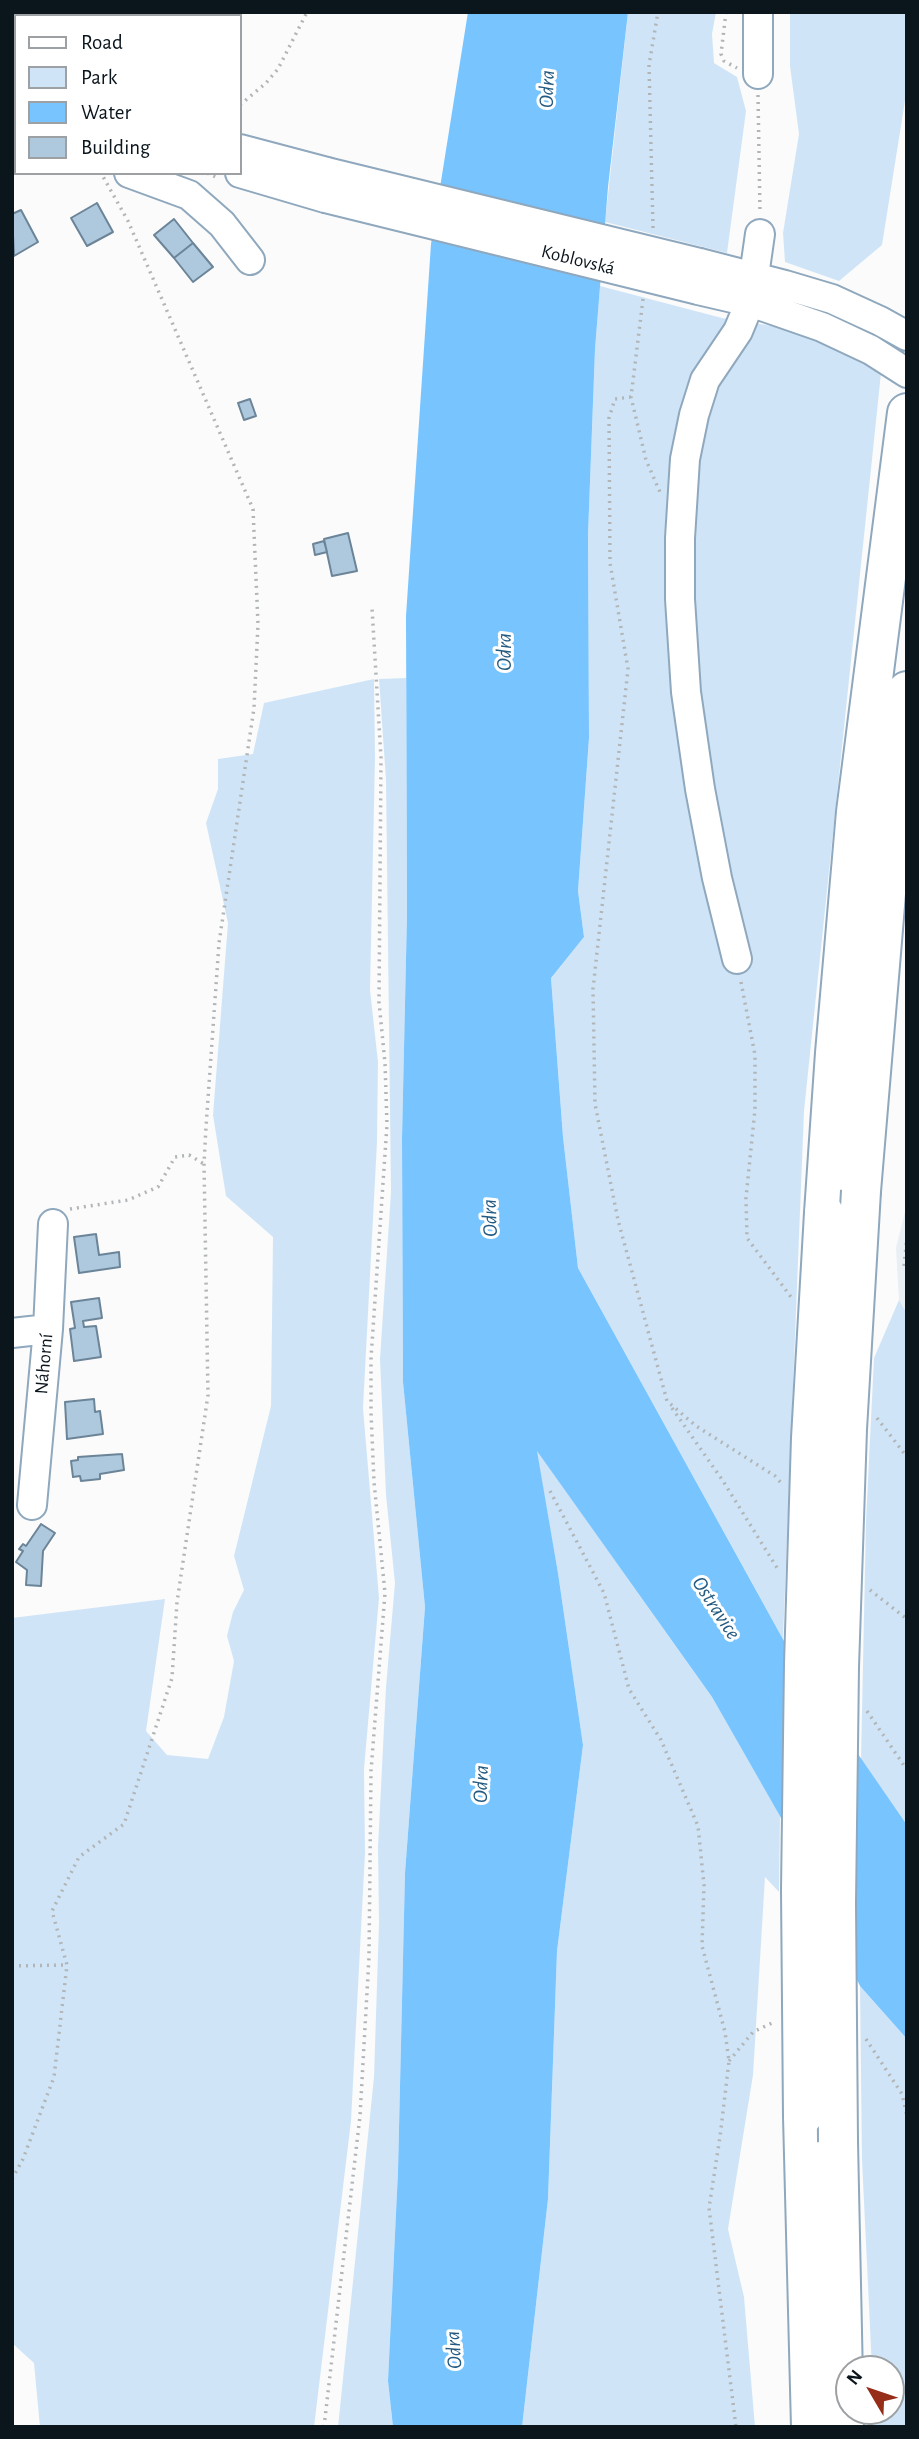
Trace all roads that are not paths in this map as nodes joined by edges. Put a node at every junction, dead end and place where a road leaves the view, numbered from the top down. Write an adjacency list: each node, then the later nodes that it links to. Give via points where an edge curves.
1 (758, 12): 2 (street)
2 (758, 74)
3 (242, 150): 6 (street, Koblovská)
4 (242, 173): 6 (street, Koblovská)
5 (134, 175): 8 (street, via 189,195 222,224)
6 (326, 185): 9 (street, Koblovská, bridge)
7 (760, 234): 9 (street)
8 (250, 260)
9 (752, 289): 10 (street, Koblovská); 15 (street, via 738,331 705,380 694,415 685,458 680,538 686,692 700,789)
10 (781, 298): 11 (street, Koblovská, via 856,309); 12 (street, Koblovská)
11 (907, 336)
12 (907, 373)
13 (907, 413): 20 (highway, bridge, via 856,812 835,1053 811,1438 801,1890)
14 (907, 691): 21 (highway, bridge, via 861,1191 847,1429 836,1904)
15 (737, 959)
16 (53, 1224): 17 (street, Náhorní)
17 (48, 1329): 18 (street); 19 (street, Náhorní)
18 (12, 1333)
19 (32, 1505)
20 (811, 2427)
21 (844, 2427)

